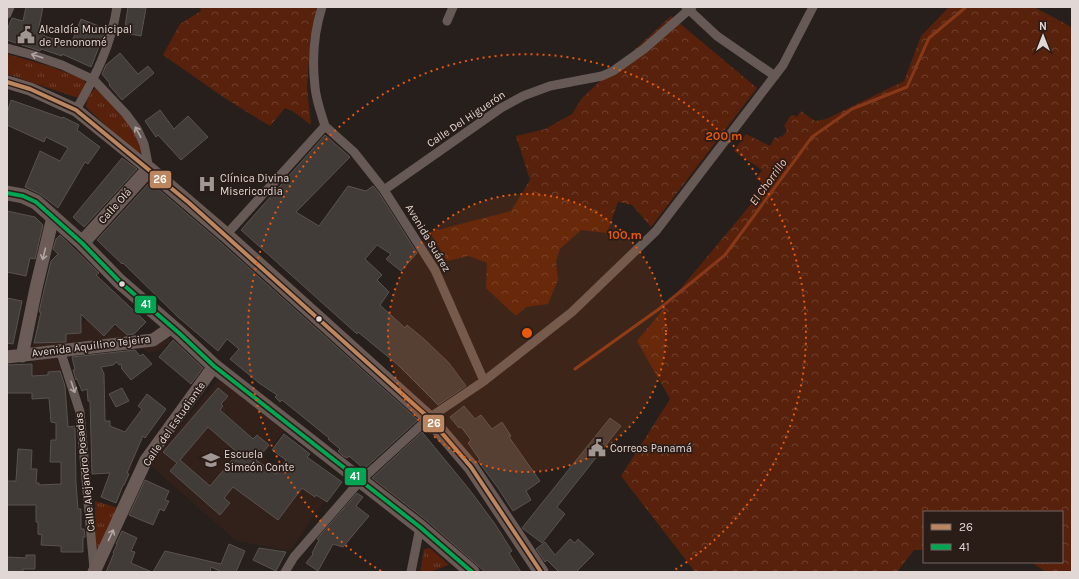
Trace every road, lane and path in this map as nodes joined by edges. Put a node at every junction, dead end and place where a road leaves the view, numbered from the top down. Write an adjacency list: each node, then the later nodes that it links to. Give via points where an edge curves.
1 (10, 7): 7 (street)
2 (117, 7): 11 (street, via 106,51)
3 (322, 7): 14 (street, via 317,21 315,88)
4 (453, 7): 8 (street)
5 (813, 7): 10 (street)
6 (689, 8): 10 (street, via 717,36); 16 (street, Calle Del Higuerón, via 644,49 613,71 602,76 550,86 524,96 501,108)
7 (7, 14)
8 (447, 21)
9 (7, 48): 11 (street, one-way to 9, via 62,64)
10 (775, 76): 26 (street, via 656,231 572,312)
11 (94, 80): 13 (street); 15 (street, one-way to 11, via 144,144 137,129)
12 (7, 82): 13 (street, via 30,89)
13 (76, 110): 15 (street)
14 (325, 126): 16 (street, Avenida Suárez, via 354,152); 19 (street)
15 (149, 169): 19 (main road); 20 (main road, Calle Olá)
16 (384, 190): 26 (street, Avenida Suárez, via 435,270)
17 (7, 193): 18 (main road, via 36,202)
18 (53, 216): 20 (main road); 23 (street, one-way to 23)
19 (226, 235): 27 (main road)
20 (82, 242): 21 (main road, via 119,281)
21 (172, 327): 22 (street, Avenida Aquilino Tejeira, via 153,340); 25 (main road)
22 (60, 350): 23 (street, Avenida Aquilino Tejeira); 30 (street, Calle Alejandro Posadas, one-way to 30, via 80,412)
23 (22, 356): 24 (street, Avenida Aquilino Tejeira)
24 (7, 357)
25 (214, 366): 28 (main road); 30 (street, Calle del Estudiante, one-way to 25, via 146,460)
26 (484, 380): 27 (street)
27 (429, 418): 28 (street); 34 (main road, via 471,467)
28 (360, 481): 29 (main road); 31 (street, via 294,557)
29 (420, 527): 32 (street); 33 (main road)
30 (94, 571)
31 (285, 572)
32 (411, 572)
33 (472, 572)
34 (541, 572)

